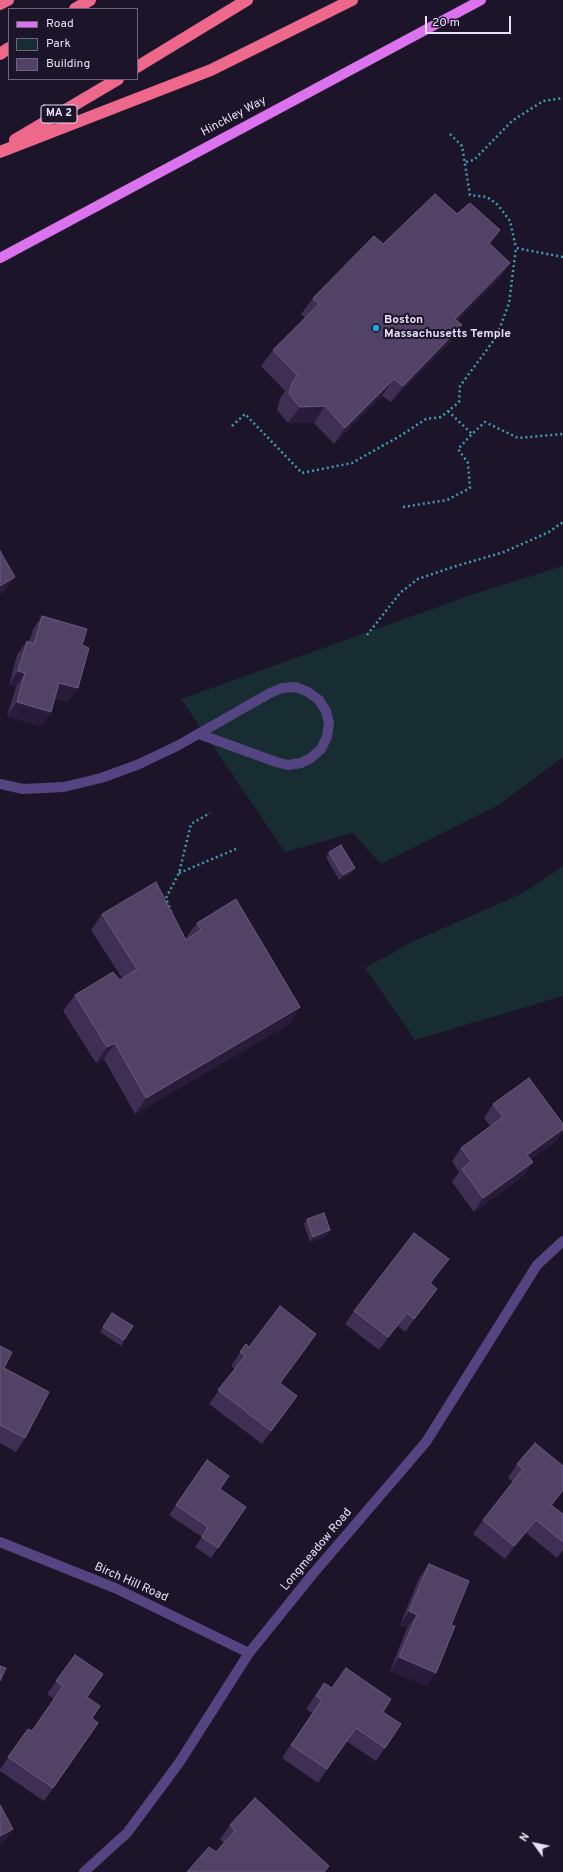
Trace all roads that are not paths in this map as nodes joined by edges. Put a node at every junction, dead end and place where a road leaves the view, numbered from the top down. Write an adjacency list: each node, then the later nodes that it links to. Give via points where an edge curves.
1 (8, 0): 6 (highway)
2 (90, 0): 7 (highway)
3 (247, 0): 8 (highway)
4 (352, 0): 11 (highway, via 211,70)
5 (481, 0): 12 (main road, Hinckley Way)
6 (0, 4)
7 (77, 8)
8 (138, 66)
9 (116, 80): 10 (highway, MA 2)
10 (0, 149)
11 (0, 152)
12 (0, 258)
13 (199, 734): 13 (street, via 288,765 301,763 321,749 327,737 329,724 326,711 308,692 296,687 282,688); 14 (street, via 137,765 101,778 64,787 23,789)
14 (0, 784)
15 (563, 1241): 17 (street, Longmeadow Road, via 537,1265 426,1442)
16 (0, 1542): 17 (street, Birch Hill Road, via 116,1588)
17 (249, 1653): 18 (street, Longmeadow Road, via 179,1763 127,1833)
18 (84, 1872)

